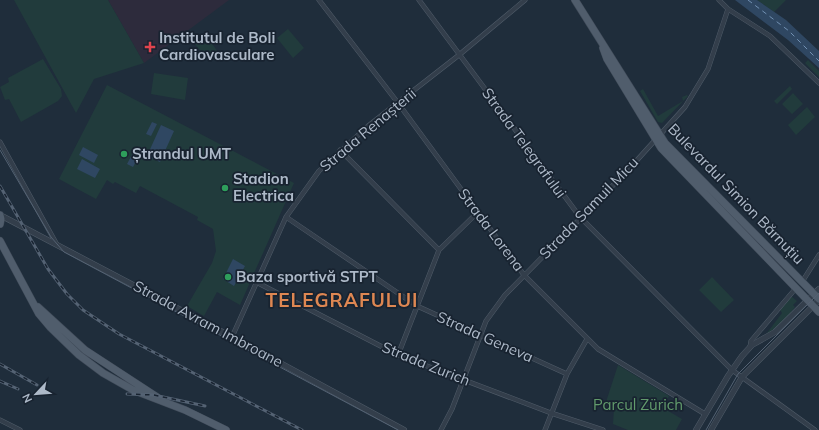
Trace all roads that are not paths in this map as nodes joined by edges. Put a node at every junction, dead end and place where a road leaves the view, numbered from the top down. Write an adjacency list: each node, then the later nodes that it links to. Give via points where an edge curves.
1 (319, 0): 9 (street, Strada Lorena)
2 (419, 0): 7 (street, Strada Telegrafului)
3 (525, 0): 7 (street, Strada Renașterii)
4 (575, 0): 10 (main road, Bulevardul Simion Bărnuțiu, via 626,78)
5 (719, 0): 6 (street)
6 (728, 9): 8 (street, via 770,36); 10 (street, Strada Samuil Micu, via 703,80 685,107)
7 (459, 55): 9 (street, Strada Renașterii); 15 (street, Strada Telegrafului)
8 (819, 83)
9 (398, 103): 12 (street, Strada Renașterii); 13 (street, Strada Lorena)
10 (657, 137): 15 (street, Strada Samuil Micu, via 629,169); 23 (main road, Bulevardul Simion Bărnuțiu); 24 (main road, Bulevardul Simion Bărnuțiu, via 675,164)
11 (0, 142): 18 (street)
12 (340, 150): 14 (street, Strada Renașterii, via 319,171); 19 (street)
13 (478, 212): 19 (street); 21 (street, Strada Lorena)
14 (286, 217): 22 (street, Strada Renașterii); 27 (street, Strada Geneva)
15 (580, 217): 21 (street, Strada Samuil Micu); 35 (street, Strada Telegrafului)
16 (0, 219): 18 (street, Strada Avram Imbroane, via 11,221)
17 (0, 241): 43 (main road, via 31,299 80,346 167,404)
18 (56, 243): 31 (street, Strada Avram Imbroane)
19 (439, 250): 27 (street)
20 (819, 255): 23 (street)
21 (524, 275): 30 (street, Strada Samuil Micu, via 494,310); 32 (street, Strada Lorena)
22 (256, 282): 31 (street, Strada Renașterii); 34 (street, Strada Zurich)
23 (802, 282): 25 (main road, Bulevardul Simion Bărnuțiu)
24 (796, 288): 26 (main road, Bulevardul Simion Bărnuțiu); 33 (street, via 751,341)
25 (818, 295): 26 (street); 28 (street)
26 (808, 300): 28 (main road, Bulevardul Simion Bărnuțiu); 33 (street, via 775,332)
27 (417, 306): 30 (street, Strada Geneva); 34 (street)
28 (813, 306): 29 (main road, Bulevardul Simion Bărnuțiu); 37 (street)
29 (819, 312)
30 (481, 334): 36 (street, Strada Geneva); 38 (street, Strada Samuil Micu)
31 (232, 337): 44 (street, Strada Avram Imbroane)
32 (587, 339): 36 (street); 40 (street, Strada Lorena, via 598,349)
33 (750, 347): 35 (street)
34 (398, 355): 38 (street, Strada Zurich)
35 (732, 370): 37 (street, Strada Telegrafului); 40 (street)
36 (567, 374): 39 (street)
37 (741, 377): 49 (street); 50 (street, Strada Telegrafului)
38 (464, 380): 39 (street, Strada Zurich); 45 (street, Strada Samuil Micu)
39 (552, 413): 46 (street); 47 (street, Strada Zurich)
40 (705, 414): 48 (street)
41 (0, 420): 42 (street)
42 (20, 430)
43 (226, 430)
44 (404, 430)
45 (442, 430)
46 (545, 430)
47 (603, 430)
48 (696, 430)
49 (711, 430)
50 (815, 430)

